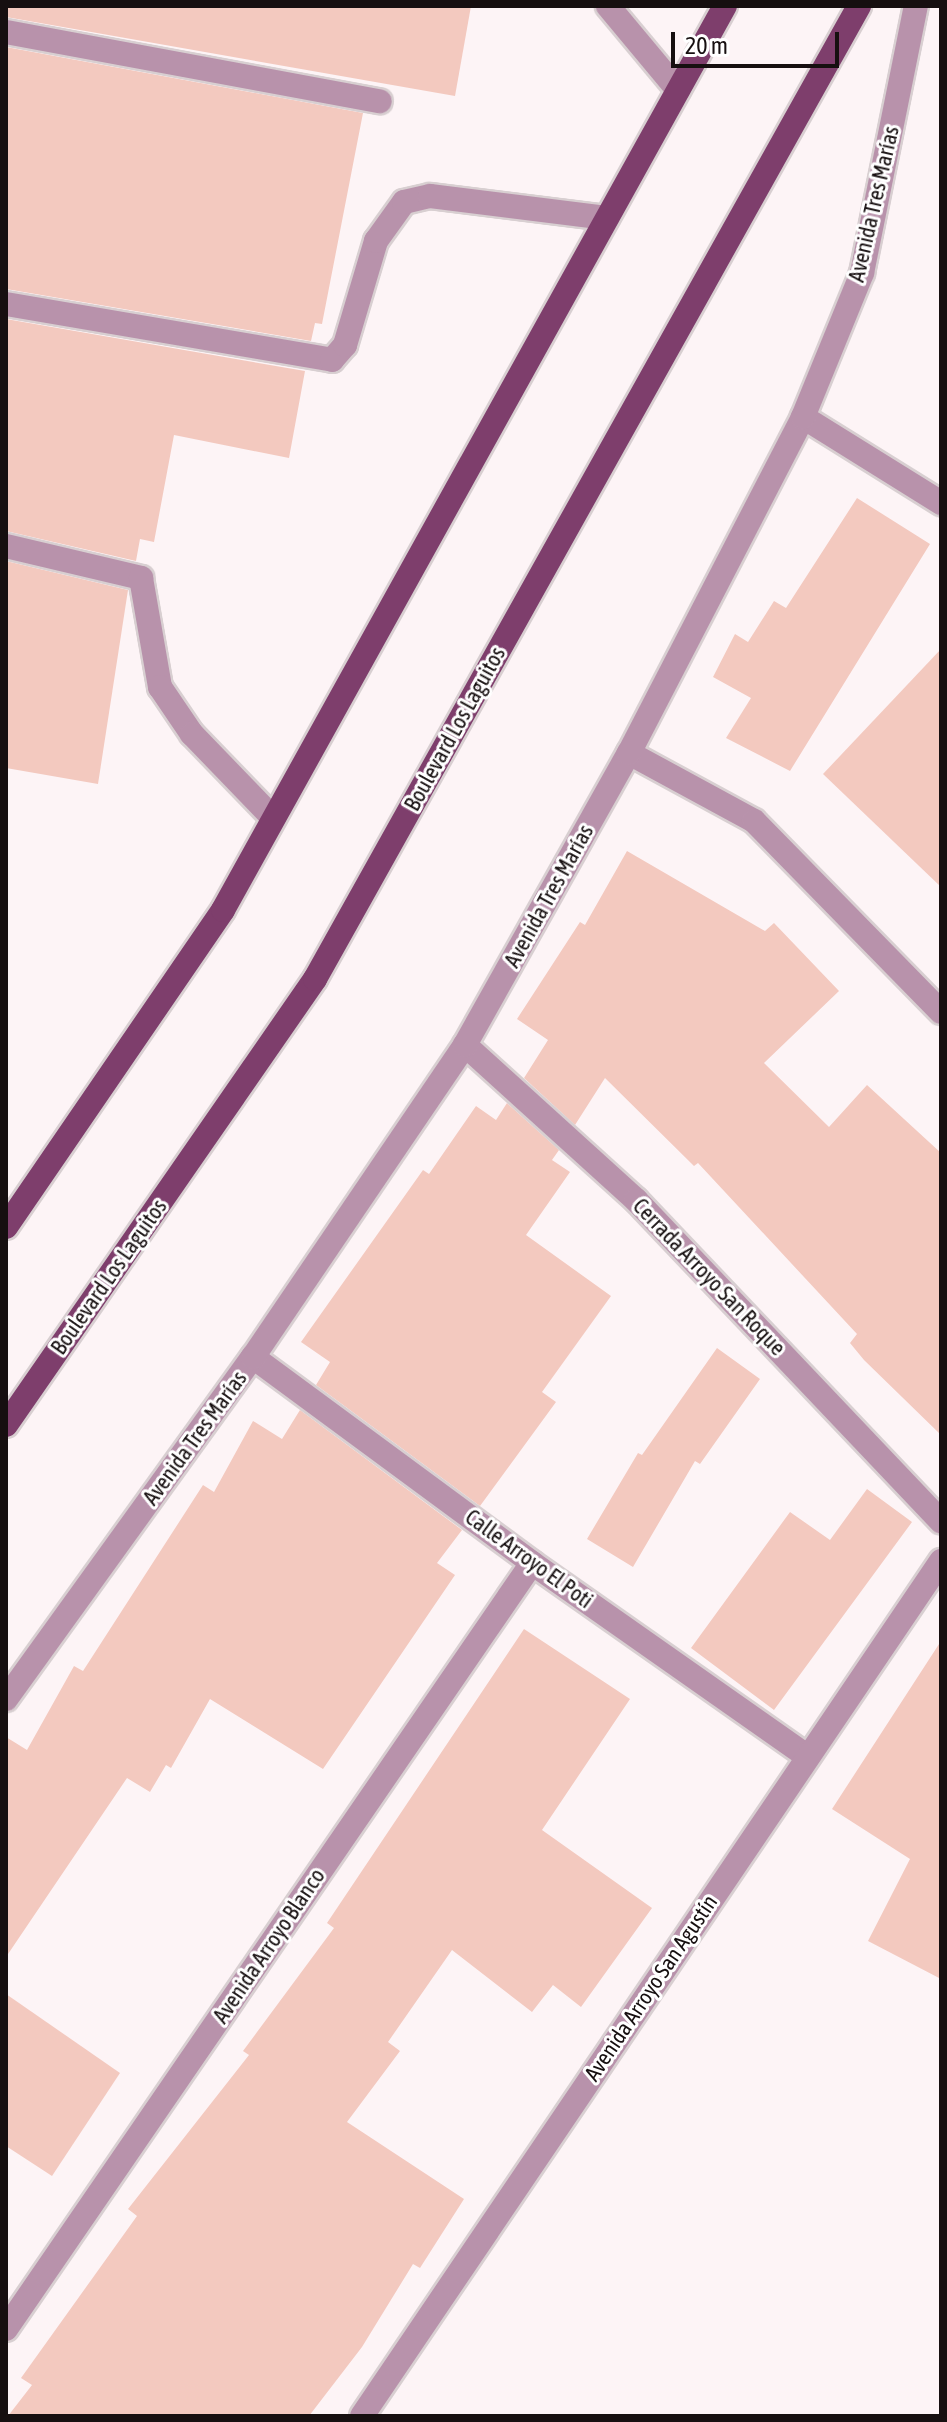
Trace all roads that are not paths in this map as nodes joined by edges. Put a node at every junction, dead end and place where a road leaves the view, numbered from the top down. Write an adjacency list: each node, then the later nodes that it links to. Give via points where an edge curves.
1 (608, 6): 6 (street)
2 (725, 6): 6 (main road)
3 (859, 6): 19 (main road, Boulevard Los Laguitos, via 315,979)
4 (916, 6): 10 (street, Avenida Tres Marías, via 862,273)
5 (6, 32): 7 (street)
6 (678, 90): 8 (main road)
7 (380, 101)
8 (607, 218): 9 (street, via 430,196 404,202 376,241 345,345 332,360); 14 (main road)
9 (6, 304)
10 (803, 417): 11 (street); 13 (street, Avenida Tres Marías)
11 (941, 503)
12 (6, 546): 14 (street, via 141,578 160,687 192,734)
13 (629, 753): 15 (street, via 754,821); 16 (street, Avenida Tres Marías)
14 (273, 818): 17 (main road, via 223,910)
15 (941, 1012)
16 (465, 1045): 18 (street, Avenida Tres Marías); 20 (street, Cerrada Arroyo San Roque, via 636,1200)
17 (6, 1227)
18 (253, 1357): 22 (street, Calle Arroyo El Poti); 23 (street, Avenida Tres Marías)
19 (6, 1425)
20 (941, 1521)
21 (941, 1561): 24 (street, Avenida Arroyo San Agustín)
22 (532, 1563): 24 (street, Calle Arroyo El Poti); 25 (street, Avenida Arroyo Blanco)
23 (6, 1699)
24 (808, 1757): 26 (street, Avenida Arroyo San Agustín)
25 (6, 2329)
26 (362, 2416)

